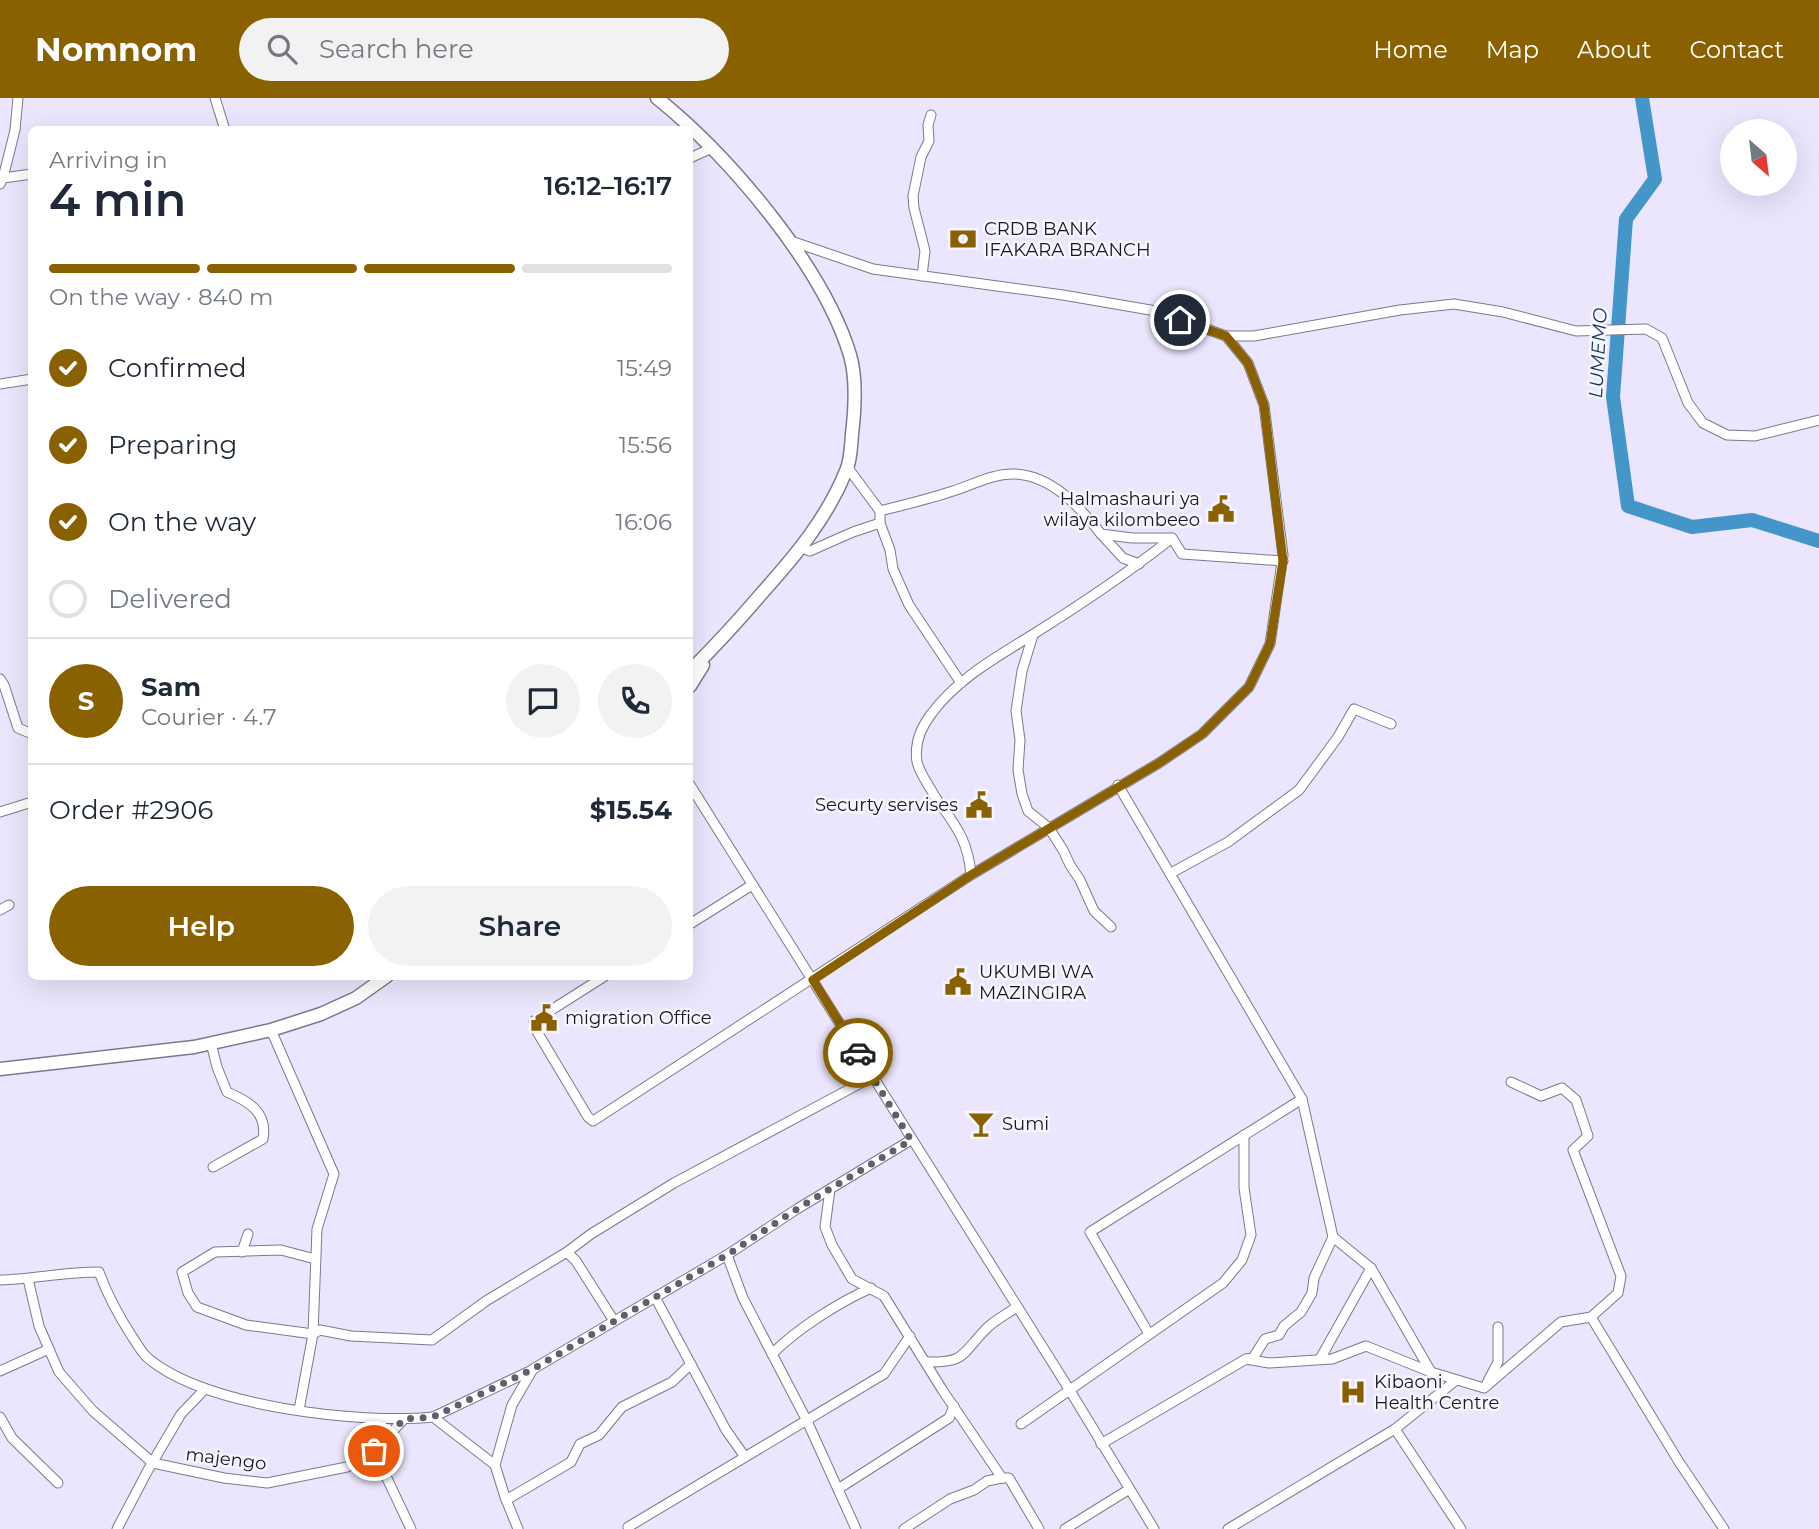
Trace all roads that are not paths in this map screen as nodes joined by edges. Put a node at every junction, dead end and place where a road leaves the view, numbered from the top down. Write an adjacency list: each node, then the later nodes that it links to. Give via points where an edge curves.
1 (18, 98): 11 (street)
2 (215, 98): 5 (street)
3 (657, 98): 6 (main road)
4 (931, 115): 13 (street, via 914,196 925,251)
5 (224, 126)
6 (691, 126)
7 (693, 128): 8 (main road)
8 (712, 148): 9 (street); 12 (main road)
9 (693, 157)
10 (28, 175): 11 (street)
11 (1, 181)
12 (791, 241): 13 (street, via 873,269); 18 (main road, via 828,302 850,356 855,396)
13 (922, 276): 14 (street, via 1156,311)
14 (1226, 336): 17 (street, via 1266,334 1454,304 1576,331 1646,329 1662,338 1688,404 1703,423 1727,435 1755,436); 24 (street, via 1248,363 1264,405)
15 (28, 380): 16 (street)
16 (0, 384)
17 (1819, 420)
18 (848, 468): 19 (street); 23 (main road)
19 (880, 511): 20 (street); 21 (street, via 1014,474 1038,479 1072,500)
20 (880, 523): 23 (street, via 810,551); 32 (street, via 897,583)
21 (1101, 534): 22 (street); 25 (street, via 1123,558)
22 (1172, 538): 24 (street, via 1182,554); 25 (street)
23 (803, 548): 27 (main road)
24 (1283, 561): 35 (street, via 1270,644 1249,687 1202,734)
25 (1139, 564): 26 (street)
26 (1033, 635): 32 (street); 39 (street, via 1016,711 1018,770 1028,811)
27 (717, 645): 29 (main road); 31 (main road)
28 (0, 667): 30 (street)
29 (693, 668)
30 (0, 678): 34 (street, via 18,728)
31 (693, 681)
32 (961, 683): 41 (street, via 922,727 918,762 923,778 969,852)
33 (1391, 724): 40 (street, via 1354,709 1299,790 1228,842)
34 (28, 732)
35 (1118, 785): 39 (street); 40 (street)
36 (693, 790): 42 (street)
37 (28, 803): 38 (street)
38 (0, 812)
39 (1049, 828): 41 (street); 44 (street, via 1094,911)
40 (1171, 873): 53 (street)
41 (971, 875): 47 (street)
42 (752, 885): 43 (street); 47 (street)
43 (693, 922)
44 (1111, 927)
45 (381, 980): 48 (main road, via 321,1014)
46 (599, 980): 47 (street, via 534,1021 593,1121)
47 (813, 980): 51 (street)
48 (271, 1030): 49 (main road); 63 (street, via 334,1174 317,1229)
49 (211, 1043): 50 (main road); 56 (street, via 227,1092 248,1101 265,1128 263,1139)
50 (0, 1069)
51 (872, 1077): 55 (street); 61 (street, via 674,1184)
52 (1511, 1082): 72 (street, via 1541,1096 1562,1088 1576,1100 1588,1136 1573,1150 1621,1276 1618,1293)
53 (1302, 1099): 54 (street); 59 (street)
54 (1244, 1135): 76 (street, via 1244,1188 1251,1235 1242,1260 1223,1283); 76 (street, via 1090,1232)
55 (911, 1140): 57 (street); 71 (street)
56 (213, 1167)
57 (830, 1189): 62 (street); 67 (street, via 825,1227)
58 (248, 1234): 60 (street)
59 (1333, 1237): 64 (street); 80 (street, via 1301,1312 1279,1335 1265,1339 1254,1357)
60 (243, 1252): 63 (street, via 281,1250); 75 (street, via 215,1252 183,1272 197,1307 246,1325)
61 (567, 1252): 73 (street); 75 (street, via 432,1340 320,1330)
62 (727, 1255): 70 (street); 79 (street)
63 (315, 1259): 75 (street)
64 (1371, 1268): 81 (street); 86 (street)
65 (28, 1279): 66 (street); 78 (street); 90 (street, via 99,1272 111,1305 147,1358)
66 (0, 1280)
67 (856, 1281): 68 (street); 69 (street)
68 (872, 1288): 69 (street); 77 (street, via 884,1296)
69 (856, 1295): 79 (street, via 805,1326)
70 (655, 1297): 73 (street); 83 (street)
71 (1017, 1307): 82 (street, via 987,1328 953,1362); 89 (street)
72 (1591, 1317): 88 (street, via 1561,1322); 123 (street)
73 (614, 1321): 84 (street)
74 (1498, 1327): 88 (street, via 1498,1362)
75 (313, 1334): 92 (street)
76 (1149, 1334): 89 (street)
77 (910, 1336): 82 (street); 97 (street, via 884,1374)
78 (49, 1349): 85 (street); 103 (street, via 59,1371 93,1411)
79 (772, 1354): 97 (street)
80 (1246, 1359): 81 (street, via 1269,1363); 100 (street)
81 (1320, 1359): 86 (street, via 1366,1346)
82 (926, 1362): 91 (street)
83 (691, 1364): 102 (street); 109 (street, via 672,1382 622,1407 598,1436 580,1444 571,1462)
84 (533, 1369): 94 (street); 104 (street, via 512,1405)
85 (0, 1371)
86 (1431, 1372): 87 (street)
87 (1455, 1381): 88 (street); 99 (street)
88 (1485, 1388)
89 (1069, 1389): 98 (street); 100 (street)
90 (205, 1390): 92 (street); 103 (street, majengo, via 181,1414)
91 (954, 1406): 105 (street); 107 (street, via 949,1418)
92 (299, 1410): 95 (street)
93 (0, 1417): 106 (street, via 12,1438)
94 (433, 1417): 96 (street); 104 (street)
95 (374, 1419): 96 (street); 101 (street)
96 (404, 1419): 101 (street, majengo)
97 (807, 1421): 102 (street); 107 (street)
98 (1021, 1424)
99 (1395, 1429): 121 (street); 122 (street)
100 (1101, 1444): 108 (street)
101 (374, 1451): 103 (street, majengo, via 347,1467 267,1482); 112 (street)
102 (745, 1457): 114 (street)
103 (153, 1463): 111 (street, majengo)
104 (495, 1465): 109 (street)
105 (1002, 1478): 116 (street, via 950,1499); 117 (street, via 1009,1478)
106 (58, 1483)
107 (838, 1489): 115 (street)
108 (1128, 1490): 110 (street); 120 (street)
109 (506, 1500): 113 (street)
110 (1079, 1520): 118 (street); 119 (street)
111 (117, 1529)
112 (411, 1529)
113 (519, 1529)
114 (629, 1529)
115 (856, 1529)
116 (904, 1529)
117 (1039, 1529)
118 (1065, 1529)
119 (1088, 1529)
120 (1154, 1529)
121 (1228, 1529)
122 (1461, 1529)
123 (1724, 1529)

